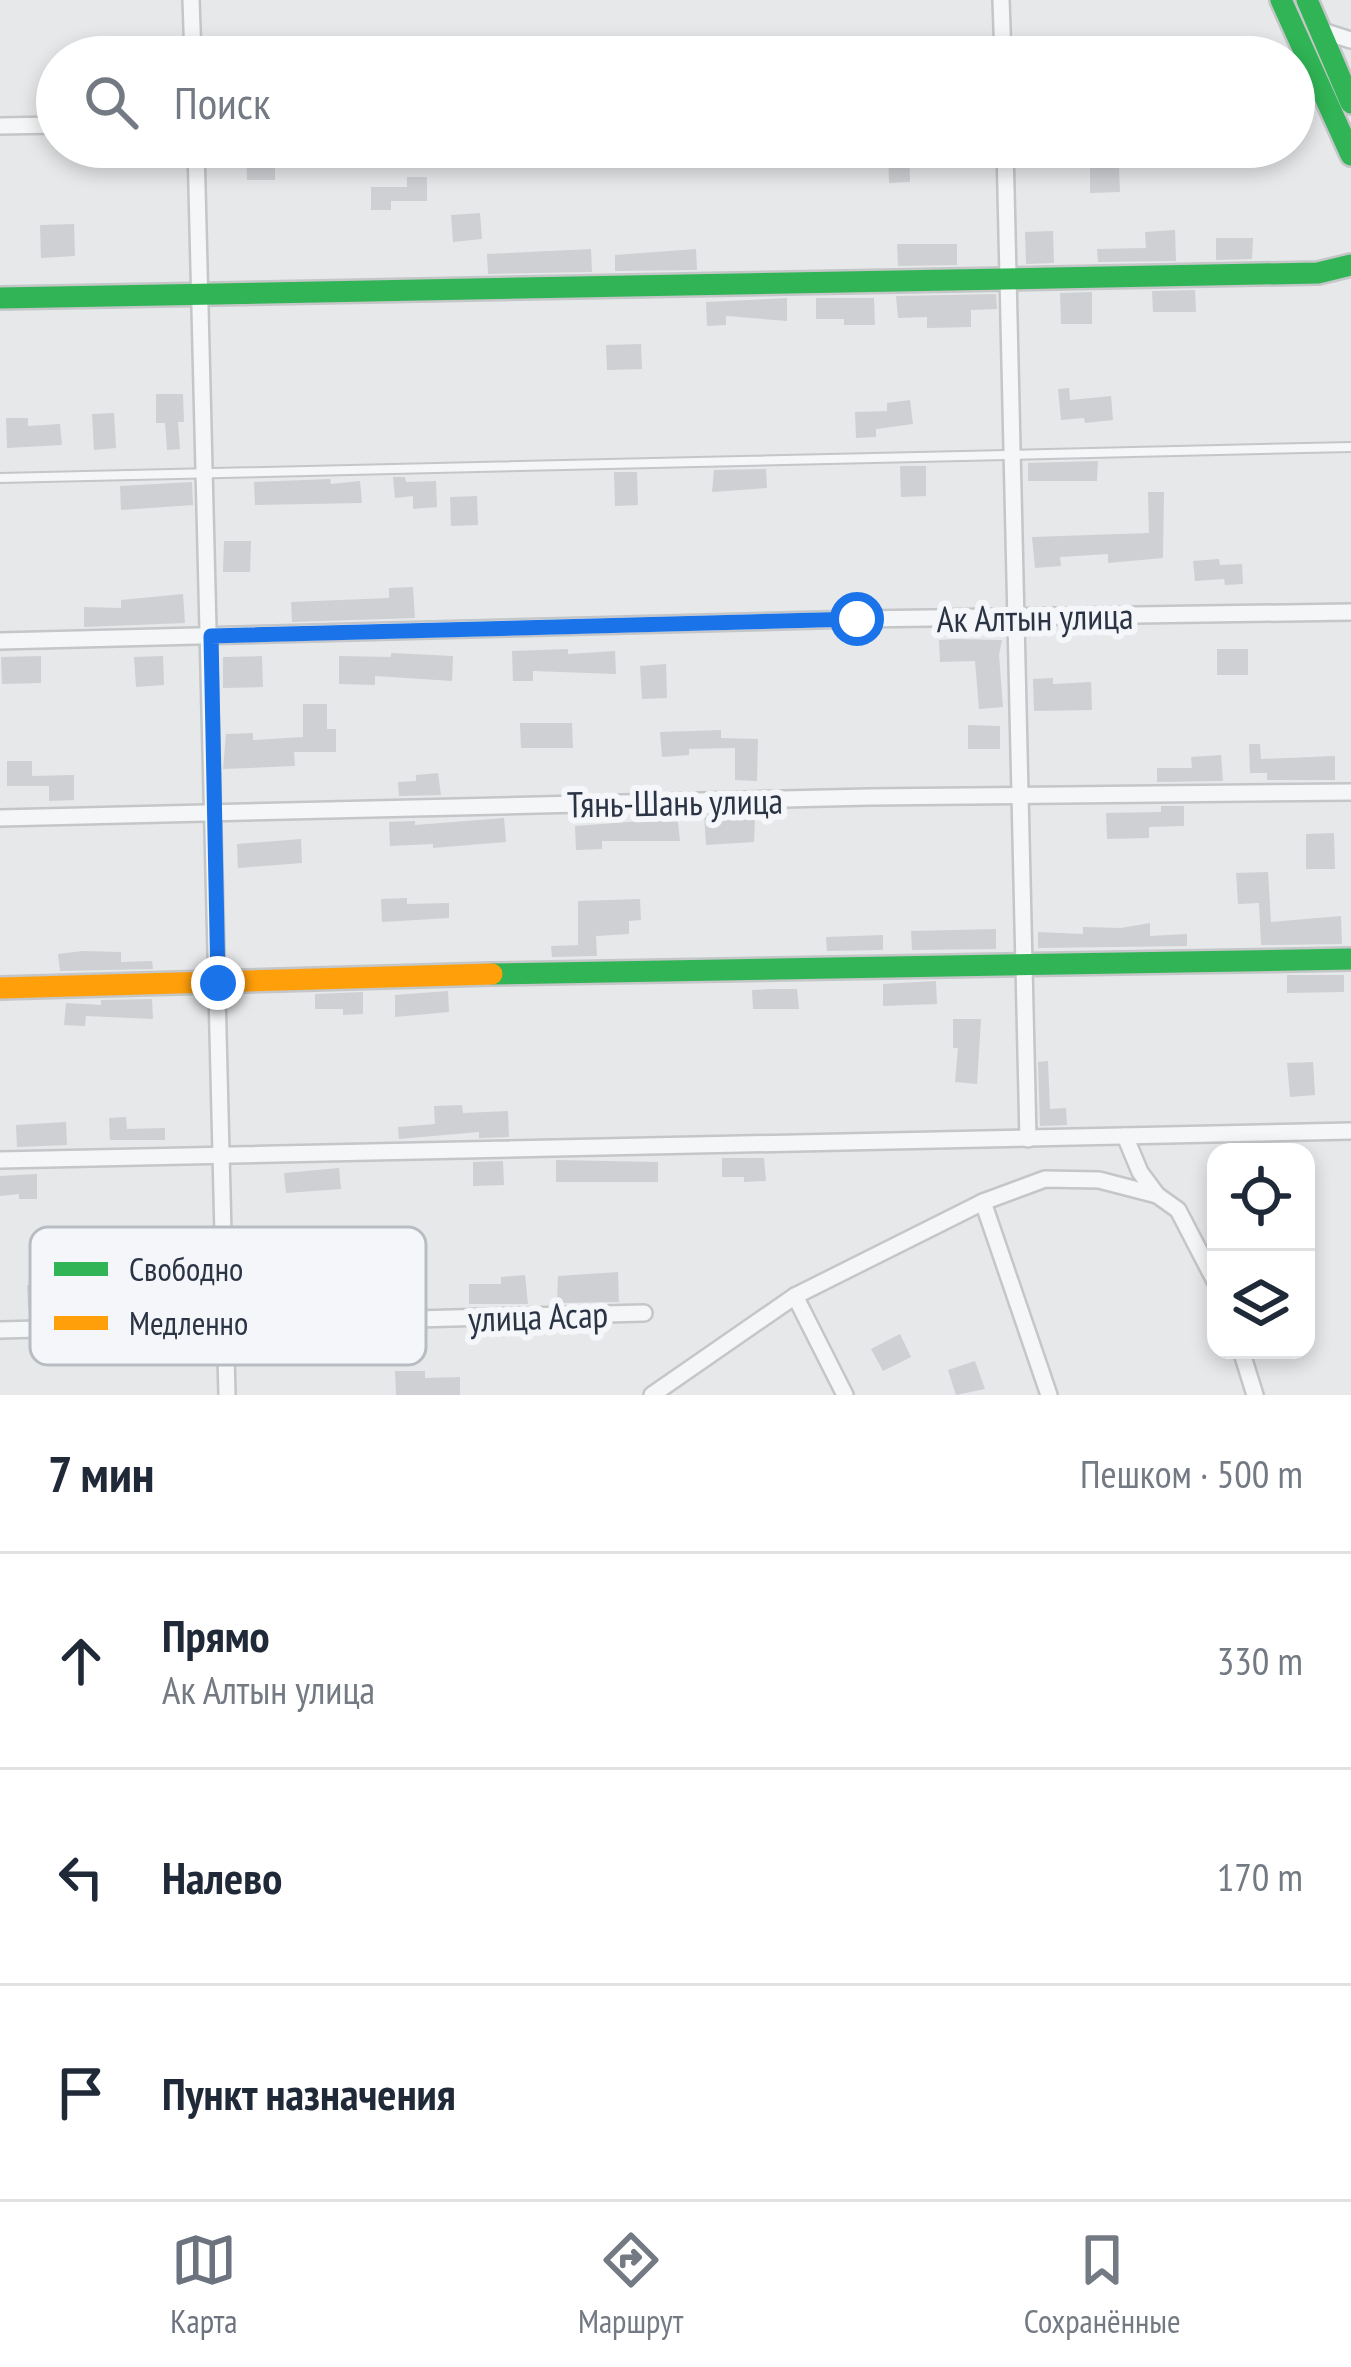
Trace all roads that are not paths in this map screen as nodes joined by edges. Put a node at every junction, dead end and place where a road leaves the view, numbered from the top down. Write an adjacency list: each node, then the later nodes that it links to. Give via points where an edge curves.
1 (191, 0): 6 (street)
2 (1001, 0): 7 (street)
3 (1281, 0): 8 (street)
4 (1307, 0): 5 (street)
5 (1319, 30): 9 (street); 11 (street)
6 (192, 36)
7 (1002, 36)
8 (1297, 36)
9 (1351, 40)
10 (1315, 75): 14 (street)
11 (1351, 104)
12 (36, 125): 13 (street)
13 (0, 126)
14 (1351, 155)
15 (197, 168): 19 (street)
16 (1005, 168): 18 (street)
17 (1351, 265): 18 (street, via 1318,273)
18 (1008, 278): 19 (street); 22 (street)
19 (201, 295): 20 (street); 23 (street)
20 (0, 298)
21 (1351, 447): 22 (lane)
22 (1011, 454): 23 (lane); 26 (street)
23 (206, 474): 24 (lane); 27 (street)
24 (0, 478)
25 (1351, 612): 26 (street, Ак Алтын улица)
26 (1016, 617): 27 (street, Ак Алтын улица); 30 (street)
27 (211, 636): 28 (street, Ак Алтын улица); 31 (street)
28 (0, 641)
29 (1351, 792): 30 (street, Тянь-Шань улица)
30 (1018, 795): 31 (street, Тянь-Шань улица); 34 (street)
31 (215, 812): 32 (street, Тянь-Шань улица); 35 (street)
32 (0, 818)
33 (1351, 959): 34 (street)
34 (1024, 963): 35 (street); 39 (street)
35 (218, 983): 36 (street); 40 (street)
36 (0, 988)
37 (1351, 1131): 38 (street)
38 (1125, 1136): 39 (street); 42 (street)
39 (1028, 1138): 40 (street)
40 (222, 1156): 41 (street); 44 (street)
41 (0, 1160)
42 (1157, 1195): 43 (street, via 1100,1180 1045,1179); 45 (street, via 1178,1210)
43 (983, 1202): 46 (street); 56 (street)
44 (224, 1227)
45 (1207, 1266)
46 (795, 1296): 54 (street); 55 (street)
47 (644, 1313): 48 (street, улица Асар)
48 (426, 1319)
49 (30, 1329): 50 (street, улица Асар)
50 (0, 1330)
51 (1244, 1359): 57 (street)
52 (227, 1365): 53 (street)
53 (227, 1395)
54 (652, 1395)
55 (845, 1395)
56 (1049, 1395)
57 (1256, 1395)

